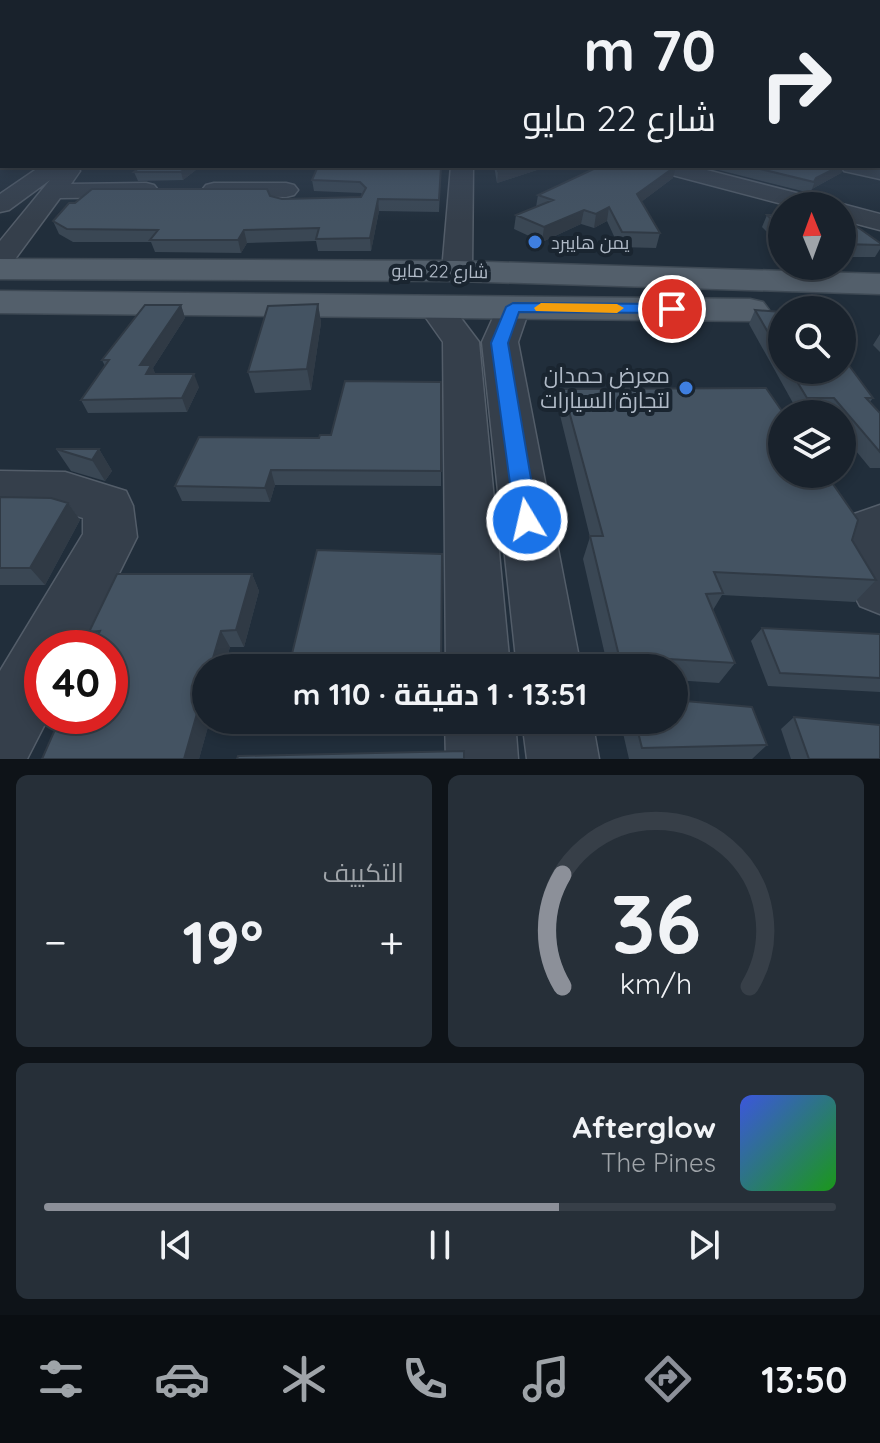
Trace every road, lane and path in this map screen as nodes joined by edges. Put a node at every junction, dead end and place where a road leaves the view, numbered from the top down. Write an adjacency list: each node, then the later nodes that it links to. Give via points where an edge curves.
1 (71, 168): 5 (street)
2 (301, 168): 5 (street, via 295,196)
3 (462, 168): 17 (street)
4 (673, 168): 6 (street)
5 (53, 178): 7 (street); 10 (street)
6 (768, 193)
7 (0, 205)
8 (856, 216): 9 (street)
9 (880, 222)
10 (0, 260)
11 (0, 269): 17 (main road, شارع 22 مايو)
12 (880, 284): 17 (main road, شارع 22 مايو)
13 (0, 302): 17 (main road, شارع 22 مايو)
14 (768, 310): 17 (main road, شارع 22 مايو)
15 (856, 311): 16 (main road)
16 (880, 312)
17 (473, 314): 22 (street); 23 (street)
18 (0, 491): 21 (street, via 65,492 108,506 110,537)
19 (880, 527): 20 (street, via 873,530 864,561)
20 (880, 587)
21 (59, 630)
22 (478, 654)
23 (546, 654)
24 (24, 694): 27 (street)
25 (481, 734): 28 (street)
26 (559, 734): 29 (street)
27 (0, 738)
28 (482, 759)
29 (563, 759)

